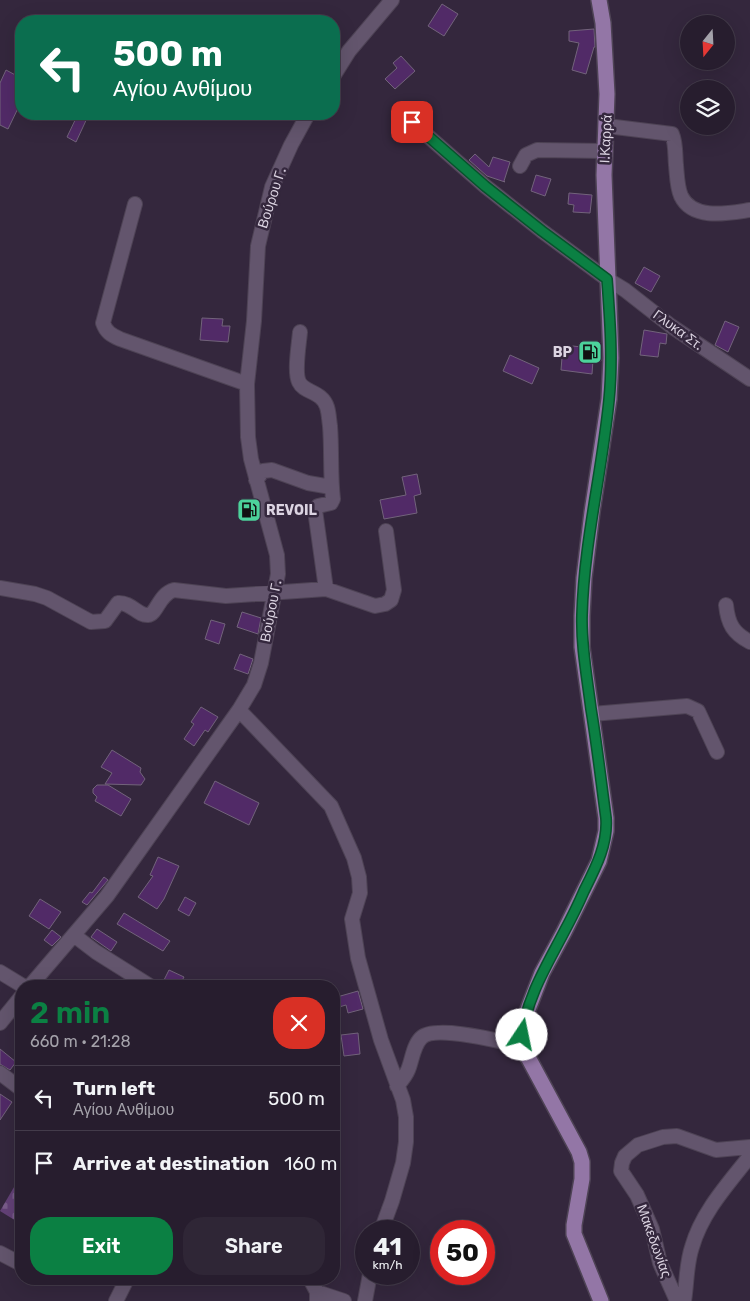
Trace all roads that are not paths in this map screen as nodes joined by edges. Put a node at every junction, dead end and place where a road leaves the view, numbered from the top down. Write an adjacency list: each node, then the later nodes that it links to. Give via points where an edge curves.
1 (392, 0): 3 (street)
2 (599, 0): 6 (main road, Ι.Καρρά, via 606,69)
3 (340, 65)
4 (305, 120): 14 (street, Βούρου Γ., via 272,186 260,231)
5 (412, 122): 11 (street, Γλυκα Στ., via 485,186)
6 (607, 126): 7 (main road, Ι.Καρρά); 10 (street, via 672,134 679,189 689,206 708,212)
7 (606, 151): 8 (street, via 537,150 526,155); 11 (main road, Ι.Καρρά)
8 (520, 166)
9 (135, 204): 14 (street, via 103,323 105,330 120,339)
10 (750, 210)
11 (607, 279): 13 (street, Γλυκα Στ.); 24 (main road, Ι.Καρρά, via 611,343 609,399 584,578 582,616 582,647)
12 (300, 332): 16 (street, via 297,374 302,386 319,395 327,408 332,445)
13 (750, 379)
14 (247, 384): 15 (street, Βούρου Γ., via 248,437)
15 (256, 480): 16 (street, via 262,471 272,470 300,481); 20 (street, Βούρου Γ., via 277,555)
16 (332, 487): 19 (street, via 332,501 315,510)
17 (386, 531): 19 (street, via 394,590 391,600 375,606)
18 (0, 588): 20 (street, via 47,598 91,622 105,621 118,602 148,615 163,595 174,590 226,596)
19 (326, 589): 20 (street)
20 (275, 592): 23 (street, Βούρου Γ., via 261,663 254,685)
21 (726, 604): 22 (street, via 730,625)
22 (750, 642)
23 (239, 710): 26 (street, Βούρου Γ., via 107,896); 36 (street, via 331,806 354,858 360,877 360,893 352,919 358,958)
24 (592, 714): 25 (street, via 691,707 698,711); 33 (main road, Ι.Καρρά, via 606,818 604,841 599,861 538,982 525,1017)
25 (717, 752)
26 (74, 936): 28 (street, Βούρου Γ.); 29 (street)
27 (0, 972): 30 (street)
28 (35, 980)
29 (140, 980)
30 (15, 981)
31 (15, 1004): 32 (street)
32 (0, 1023)
33 (522, 1046): 36 (street, via 467,1035 426,1035 419,1040 406,1075); 48 (main road, via 579,1152 583,1174 574,1234)
34 (0, 1072): 35 (street)
35 (15, 1084)
36 (397, 1086): 39 (street, via 406,1117 406,1142 401,1173)
37 (750, 1147): 49 (street, Μακεδωνίας, via 716,1150 677,1136 663,1137 638,1146 625,1156 621,1172 652,1228 660,1263)
38 (750, 1156): 50 (street, via 717,1198 698,1230 688,1264)
39 (385, 1220)
40 (0, 1253): 41 (street)
41 (15, 1261)
42 (124, 1285): 45 (street)
43 (368, 1285): 47 (street)
44 (317, 1296): 46 (street)
45 (116, 1301)
46 (344, 1301)
47 (365, 1301)
48 (601, 1301)
49 (676, 1301)
50 (684, 1301)

